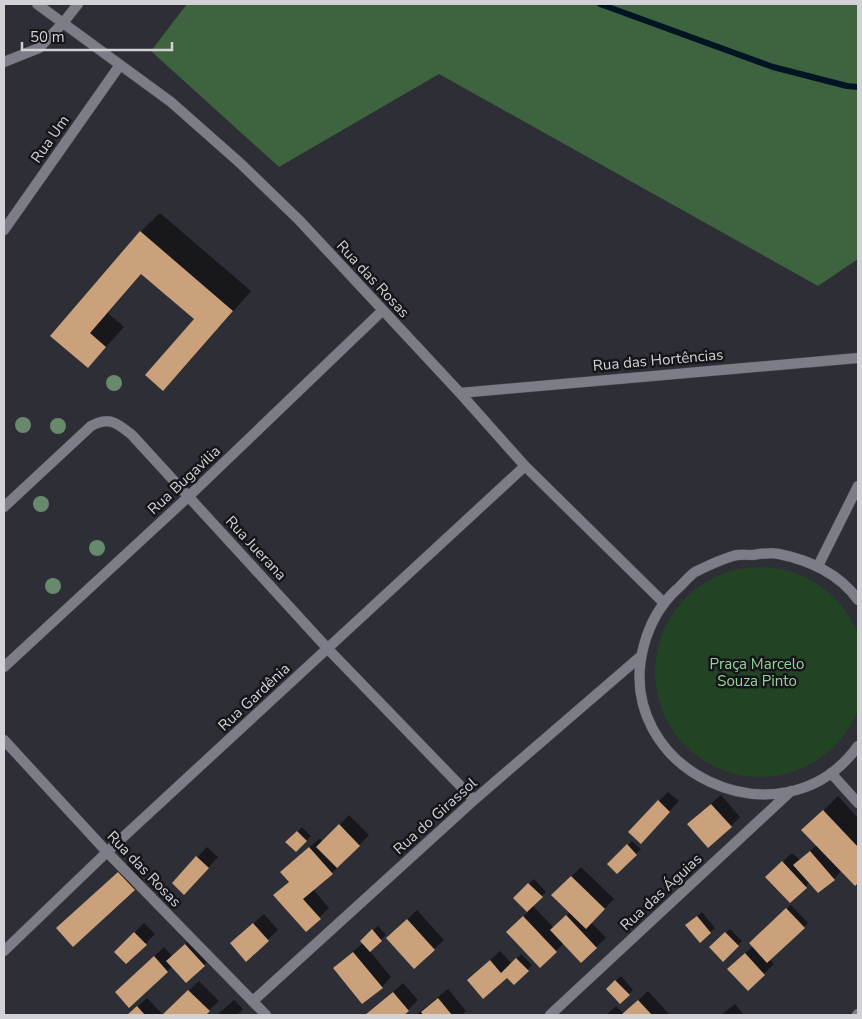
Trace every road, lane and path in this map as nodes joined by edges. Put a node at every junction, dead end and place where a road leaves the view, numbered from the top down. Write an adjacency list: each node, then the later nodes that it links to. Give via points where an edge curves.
1 (37, 4): 3 (street, Rua das Rosas)
2 (78, 4): 3 (street)
3 (63, 23): 4 (street, via 39,48); 5 (street, Rua das Rosas)
4 (4, 62)
5 (120, 65): 6 (street, Rua Um); 7 (street, Rua das Rosas, via 171,102 240,163 299,220)
6 (4, 230)
7 (382, 311): 9 (street, Rua das Rosas); 12 (street, Rua Bugavilia)
8 (858, 358): 9 (street, Rua das Hortências)
9 (460, 393): 10 (street, Rua das Rosas)
10 (525, 466): 16 (street, Rua das Rosas); 17 (street, Rua Gardênia)
11 (858, 486): 14 (street)
12 (188, 497): 13 (street, Rua Juerana, via 132,435 118,424 101,420); 17 (street, Rua Juerana); 19 (street, Rua Bugavilia)
13 (4, 507)
14 (818, 566): 15 (street, via 838,579); 16 (street, via 777,554 734,556 695,573)
15 (858, 600)
16 (663, 602): 18 (street, via 649,628)
17 (328, 649): 24 (street, Rua Juerana); 26 (street, Rua Gardênia)
18 (641, 656): 23 (street, via 642,699 649,720 659,739 688,771 707,782 749,794); 24 (street, Rua do Girassol)
19 (4, 667)
20 (4, 740): 26 (street, Rua das Rosas)
21 (858, 746): 22 (street)
22 (831, 773): 23 (street); 25 (street)
23 (792, 791): 30 (street, Rua das Águias)
24 (474, 800): 28 (street, Rua do Girassol)
25 (858, 803)
26 (107, 852): 27 (street, Rua Gardênia); 28 (street, Rua das Rosas)
27 (4, 951)
28 (253, 1001): 29 (street, Rua das Rosas)
29 (266, 1015)
30 (550, 1015)

